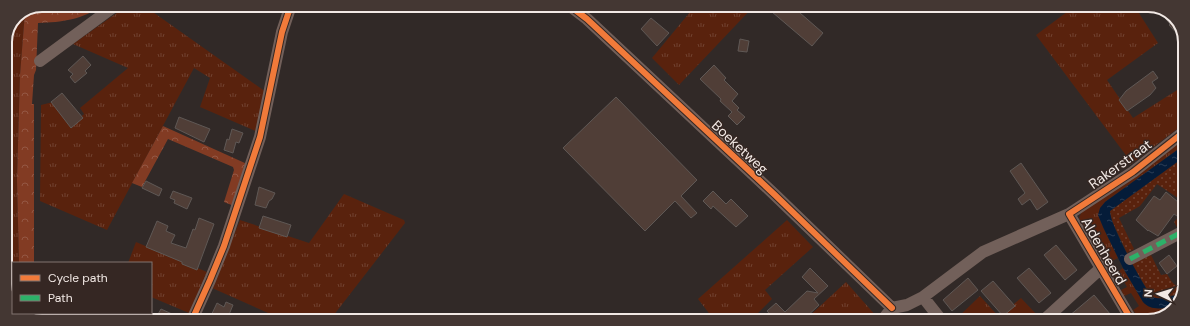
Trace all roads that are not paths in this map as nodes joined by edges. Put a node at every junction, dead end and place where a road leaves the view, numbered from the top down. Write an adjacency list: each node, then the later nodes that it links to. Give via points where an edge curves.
1 (106, 12): 4 (street)
2 (288, 12): 12 (street, via 260,137 224,246)
3 (578, 12): 11 (street, Boeketweg, via 775,195)
4 (40, 61)
5 (1178, 136): 6 (street, Rakerstraat, via 1133,172)
6 (1069, 214): 9 (street, Aldenheerd); 10 (street, Rakerstraat, via 984,252)
7 (1178, 234): 8 (street)
8 (1130, 259)
9 (1100, 269): 15 (street); 16 (street, Aldenheerd)
10 (923, 297): 11 (street, Rakerstraat); 14 (street)
11 (892, 308): 13 (street)
12 (195, 314)
13 (887, 314)
14 (936, 314)
15 (1051, 314)
16 (1128, 314)

